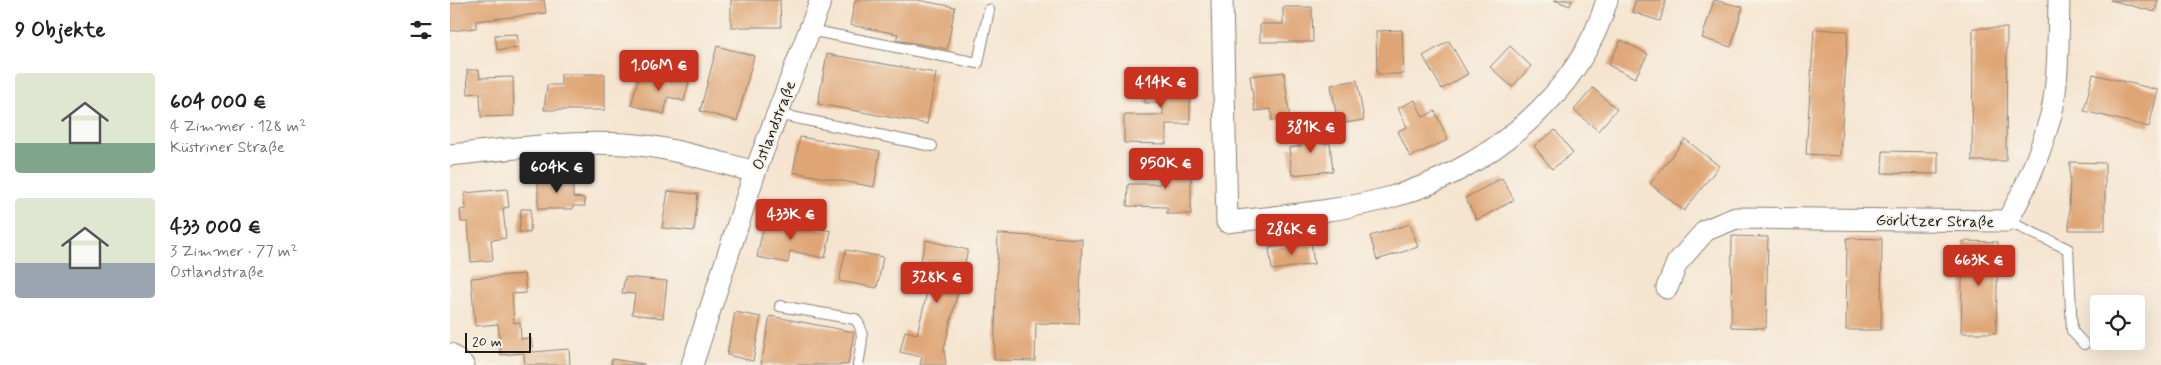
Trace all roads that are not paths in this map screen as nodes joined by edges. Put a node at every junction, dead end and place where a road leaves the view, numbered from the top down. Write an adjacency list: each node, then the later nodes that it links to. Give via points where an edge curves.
1 (821, 0): 6 (street, Ostlandstraße)
2 (1222, 0): 3 (street, via 1227,222 1355,206 1422,187 1462,167 1508,138 1570,78 1589,48)
3 (1607, 0)
4 (2059, 0): 11 (street, Görlitzer Straße, via 2051,114 2023,194)
5 (989, 10): 6 (lane, via 978,63)
6 (809, 30): 7 (street, Ostlandstraße)
7 (778, 114): 8 (lane); 10 (street, Ostlandstraße)
8 (932, 146)
9 (450, 155): 10 (street, via 553,144 626,144 681,152)
10 (755, 172): 17 (street, Ostlandstraße)
11 (2007, 221): 12 (street, Görlitzer Straße, via 1736,218 1706,230 1677,263); 14 (lane, via 2068,248 2072,331)
12 (1667, 288)
13 (780, 306): 18 (lane, via 854,320 860,324)
14 (2084, 344)
15 (450, 354): 16 (street)
16 (463, 365)
17 (692, 365)
18 (858, 365)

